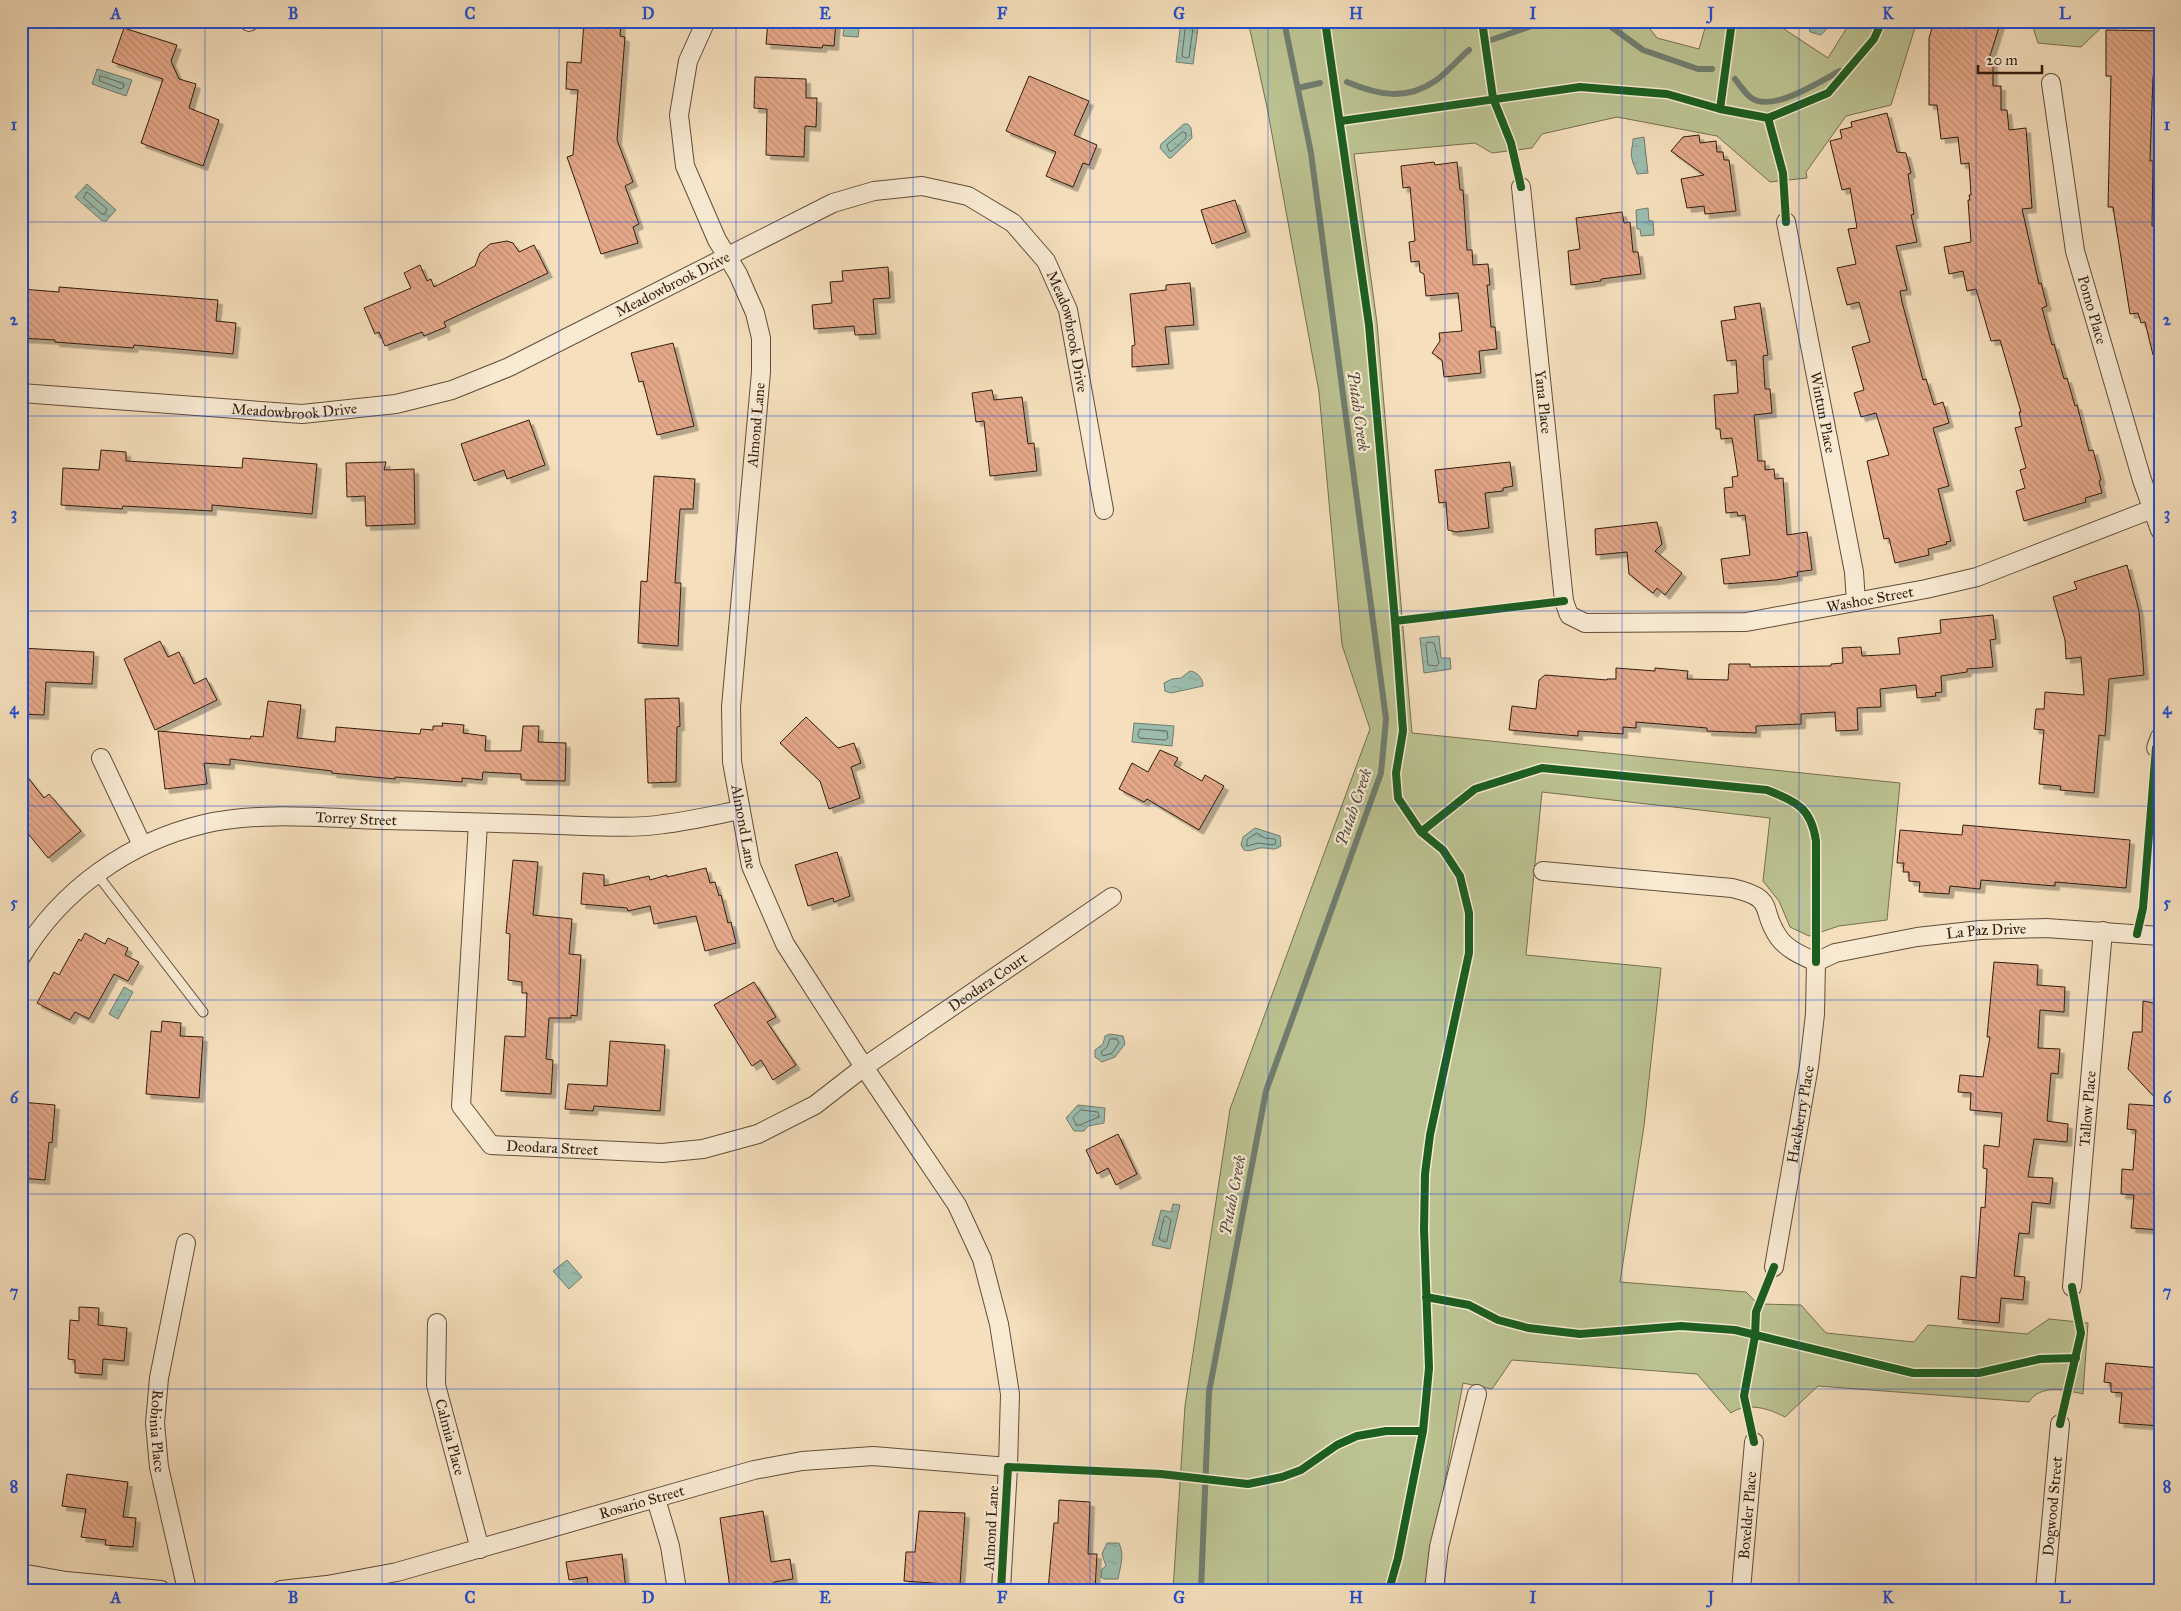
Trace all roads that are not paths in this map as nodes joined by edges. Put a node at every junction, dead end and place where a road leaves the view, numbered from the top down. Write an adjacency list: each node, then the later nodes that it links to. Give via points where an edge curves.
1 (706, 21): 5 (street, Almond Lane, via 688,61 679,115 685,166 717,240)
2 (2051, 83): 7 (street, Pomo Place, via 2075,251)
3 (1521, 187): 11 (street, Yana Place, via 1564,600)
4 (1786, 222): 10 (street, Wintun Place, via 1854,572)
5 (728, 257): 6 (street, Meadowbrook Drive, via 509,367 452,390 396,404 302,414); 8 (street, Meadowbrook Drive, via 833,203 874,191 922,186 968,196 1013,223 1046,261 1068,310); 13 (street, Almond Lane, via 755,312 761,338 761,372 731,707 732,762)
6 (21, 393)
7 (2156, 508): 9 (street, Pomo Place); 10 (street, Washoe Street, via 1977,577)
8 (1104, 510)
9 (2160, 530)
10 (1856, 602): 11 (street, Washoe Street, via 1746,622 1585,622)
11 (1569, 615)
12 (100, 758): 15 (street)
13 (740, 810): 14 (street, Torrey Street, via 662,825); 24 (street, Almond Lane, via 750,866 785,944)
14 (478, 823): 15 (street, Torrey Street, via 296,817 244,819 204,824); 24 (street, Deodara Street, via 461,1106 491,1145 662,1153 703,1149 758,1134 815,1105)
15 (142, 845): 17 (street, Torrey Street)
16 (1543, 871): 22 (street, via 1752,892 1767,906 1779,938 1792,950)
17 (96, 873): 21 (street, Torrey Street, via 62,902 35,934); 23 (lane)
18 (1112, 897): 24 (street, Deodara Court)
19 (2103, 931): 20 (street, La Paz Drive); 22 (street, La Paz Drive, via 2046,928 1980,930 1917,937 1835,953); 27 (street, Tallow Place)
20 (2160, 936)
21 (21, 957)
22 (1816, 962): 26 (street, Hackberry Place, via 1809,1066)
23 (203, 1012)
24 (864, 1068): 32 (street, Almond Lane, via 957,1205 982,1259 999,1324 1010,1394)
25 (186, 1243): 37 (street, Robinia Place, via 159,1378 155,1423 159,1467)
26 (1774, 1267)
27 (2072, 1287)
28 (437, 1323): 34 (street, Calmia Place, via 436,1386)
29 (1477, 1394): 41 (street, via 1439,1547)
30 (2060, 1424): 43 (street, Dogwood Street)
31 (1754, 1442): 42 (street, Boxelder Place)
32 (1008, 1467): 33 (street, Rosario Street, via 873,1456 802,1461 754,1470); 40 (street, Almond Lane)
33 (656, 1499): 34 (street, Rosario Street); 39 (street, via 670,1546)
34 (480, 1549): 38 (street, Rosario Street, via 371,1578)
35 (21, 1573): 36 (street, via 66,1581)
36 (161, 1590)
37 (187, 1590)
38 (281, 1590)
39 (677, 1590)
40 (1001, 1590)
41 (1434, 1590)
42 (1741, 1590)
43 (2045, 1590)

